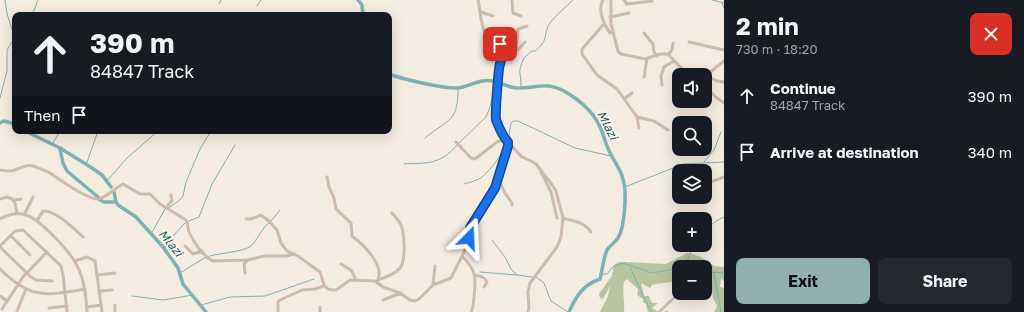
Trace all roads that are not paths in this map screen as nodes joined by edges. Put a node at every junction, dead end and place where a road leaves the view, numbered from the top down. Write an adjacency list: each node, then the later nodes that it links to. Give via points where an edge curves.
1 (478, 0): 7 (street)
2 (512, 0): 10 (street, via 512,11)
3 (603, 0): 12 (street, via 600,7)
4 (611, 0): 11 (street)
5 (624, 0): 6 (street, via 627,4)
6 (652, 1)
7 (481, 12): 9 (street); 19 (street, via 485,33)
8 (629, 13): 11 (street)
9 (493, 16)
10 (521, 16)
11 (610, 17): 14 (street)
12 (604, 24): 14 (street, via 610,33); 35 (street, via 581,53 597,75 616,88)
13 (527, 26): 20 (street, via 518,29)
14 (613, 33): 24 (street, via 620,54)
15 (644, 33): 23 (street)
16 (525, 42): 20 (street)
17 (689, 42): 21 (street)
18 (673, 43): 22 (street)
19 (500, 44): 20 (street); 40 (street, via 503,50 496,117)
20 (516, 50)
21 (724, 50)
22 (668, 54): 23 (street); 26 (street)
23 (657, 56): 24 (street)
24 (647, 59): 29 (street)
25 (724, 60): 28 (street)
26 (674, 61): 27 (street); 32 (street, via 664,67)
27 (681, 68)
28 (712, 70)
29 (644, 77)
30 (712, 78): 31 (street)
31 (724, 82)
32 (662, 85)
33 (632, 93): 35 (street)
34 (712, 94): 36 (street)
35 (624, 99): 37 (street)
36 (724, 103)
37 (637, 118): 38 (street); 39 (street, via 654,121)
38 (639, 128)
39 (668, 130)
40 (505, 138): 41 (street, via 474,159); 42 (street)
41 (456, 142)
42 (508, 142): 43 (street, via 522,157 534,162); 47 (street)
43 (539, 169): 59 (street, via 552,194); 60 (street, via 556,191)
44 (0, 170): 55 (street, via 9,171 33,166 96,200 123,184 140,194 150,194)
45 (327, 177): 86 (street, via 336,209 351,223 352,236 374,259 380,272)
46 (724, 177): 48 (street)
47 (498, 179): 54 (street); 73 (street, via 470,228)
48 (712, 182)
49 (171, 195): 55 (street, via 172,201 168,205)
50 (34, 197): 58 (street)
51 (0, 199): 53 (street)
52 (21, 199): 53 (street)
53 (14, 200): 57 (street)
54 (512, 205)
55 (170, 210): 69 (street, via 186,220 191,235)
56 (392, 213): 86 (street, via 402,227 404,253 401,266 393,274)
57 (17, 214): 58 (street); 61 (street)
58 (24, 215): 63 (street)
59 (557, 218)
60 (563, 218): 64 (street, via 587,226); 116 (street, via 557,247 530,283)
61 (0, 219)
62 (246, 219): 71 (street, via 260,215 264,217 277,230 284,248)
63 (37, 222): 66 (street, via 46,210 63,219); 75 (street)
64 (591, 232)
65 (10, 236): 68 (street); 70 (street, via 17,230 23,230); 72 (street)
66 (83, 237)
67 (185, 246): 69 (street, via 193,254)
68 (0, 247): 79 (street)
69 (202, 251): 74 (street, via 213,261)
70 (47, 252): 79 (street); 95 (street, via 62,268)
71 (294, 254): 74 (street); 89 (street, via 320,272)
72 (30, 255)
73 (462, 256): 83 (street, via 470,264); 88 (street, via 450,278)
74 (248, 260): 81 (street, via 244,264)
75 (75, 261): 82 (street, via 87,257 93,259); 91 (street)
76 (341, 264): 84 (street, via 351,270)
77 (435, 266): 88 (street)
78 (0, 269): 87 (street)
79 (27, 273): 85 (street, via 36,280); 87 (street)
80 (115, 273): 82 (street)
81 (245, 273)
82 (98, 275): 94 (street)
83 (475, 276): 90 (street, via 486,280); 115 (street)
84 (356, 280): 86 (street); 89 (street, via 348,280 336,290 329,290)
85 (52, 281)
86 (378, 281): 96 (street, via 383,287)
87 (18, 285): 92 (street); 100 (street)
88 (433, 285): 96 (street, via 415,301)
89 (324, 286): 109 (street, via 302,290 280,300)
90 (484, 287)
91 (85, 289): 95 (street); 104 (street)
92 (26, 290): 95 (street, via 44,294); 108 (street)
93 (112, 290): 94 (street)
94 (100, 291): 101 (street)
95 (65, 292): 103 (street)
96 (401, 293): 98 (street)
97 (0, 296): 100 (street)
98 (383, 300)
99 (672, 300): 117 (street)
100 (7, 301): 107 (street)
101 (101, 305): 104 (street); 112 (street)
102 (115, 305): 113 (street)
103 (67, 306): 106 (street); 110 (street)
104 (87, 307): 111 (street)
105 (320, 307): 114 (street)
106 (49, 308)
107 (2, 309)
108 (17, 310)
109 (278, 311)
110 (68, 312)
111 (87, 312)
112 (102, 312)
113 (116, 312)
114 (320, 312)
115 (471, 312)
116 (528, 312)
117 (659, 312)

